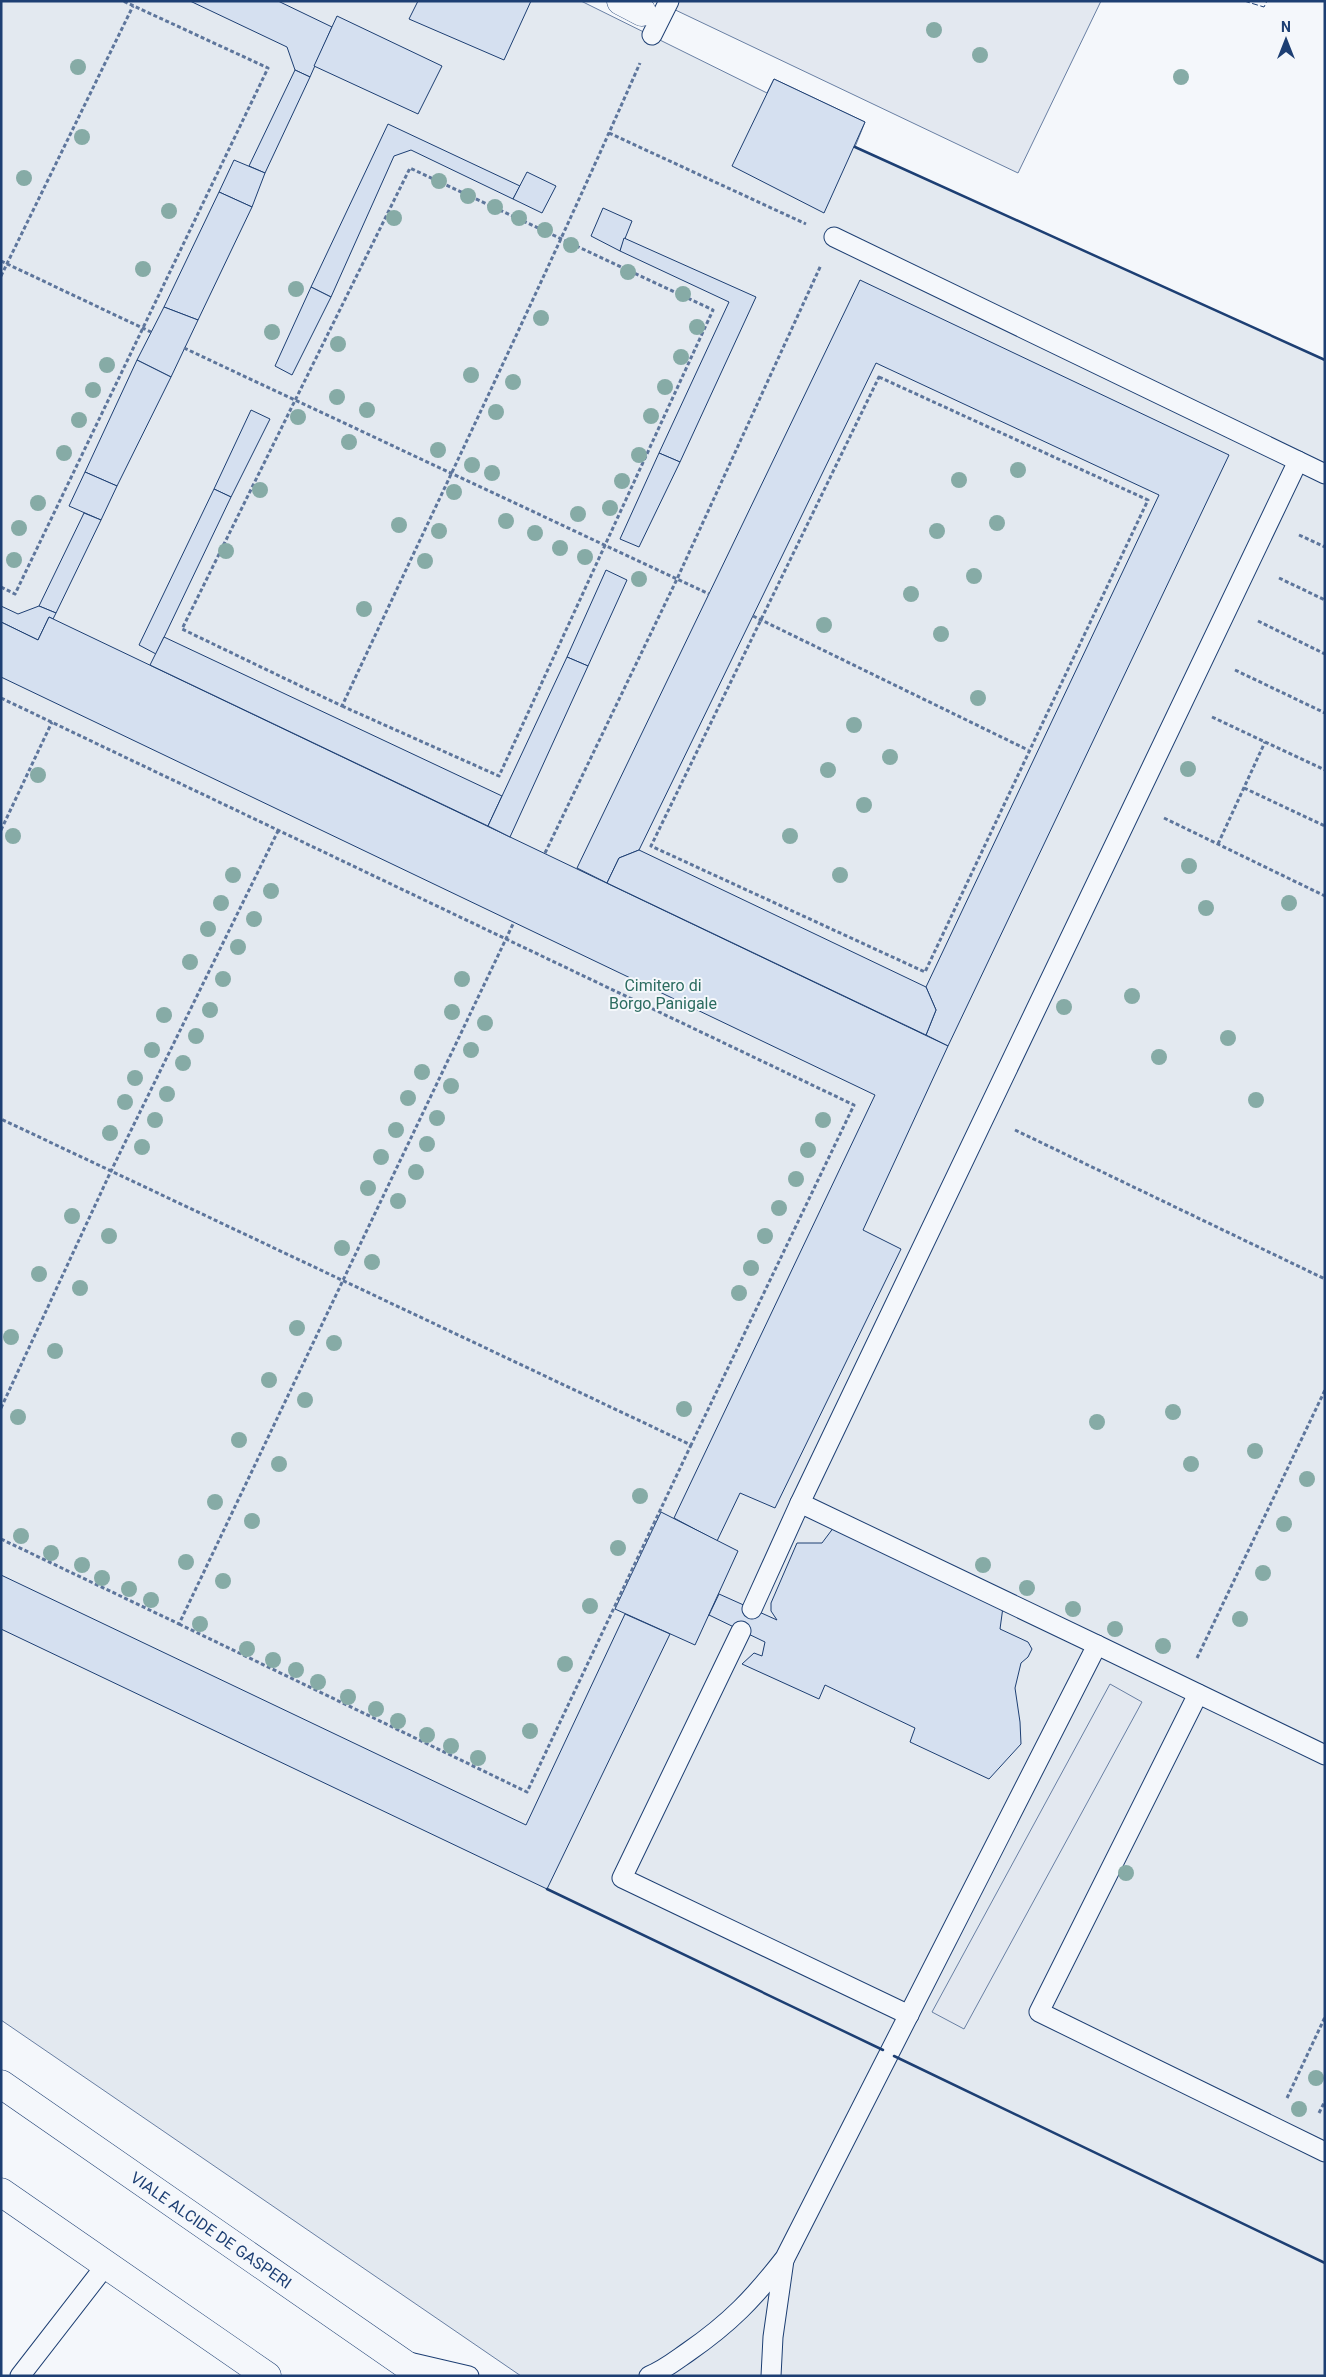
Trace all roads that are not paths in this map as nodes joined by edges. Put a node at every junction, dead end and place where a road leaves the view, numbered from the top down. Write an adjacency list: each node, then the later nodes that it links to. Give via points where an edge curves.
1 (669, 1): 2 (lane)
2 (644, 17)
3 (834, 237): 4 (lane)
4 (1298, 461): 5 (lane); 6 (lane)
5 (1325, 474)
6 (800, 1503): 7 (lane); 9 (lane)
7 (752, 1609)
8 (741, 1631): 12 (lane, via 622,1878)
9 (1097, 1645): 10 (lane); 12 (lane)
10 (1190, 1690): 11 (lane); 14 (lane, via 1039,2012)
11 (1325, 1755)
12 (908, 2015): 16 (lane)
13 (1, 2084): 18 (main road, VIALE ALCIDE DE GASPERI)
14 (1325, 2152)
15 (1, 2192): 17 (main road)
16 (785, 2258): 23 (lane, via 754,2297 718,2332 662,2371); 24 (lane, via 773,2337)
17 (106, 2265): 19 (lane); 20 (main road)
18 (398, 2359): 21 (main road, VIALE ALCIDE DE GASPERI); 22 (lane)
19 (20, 2376)
20 (267, 2376)
21 (422, 2376)
22 (469, 2376)
23 (649, 2376)
24 (771, 2376)

